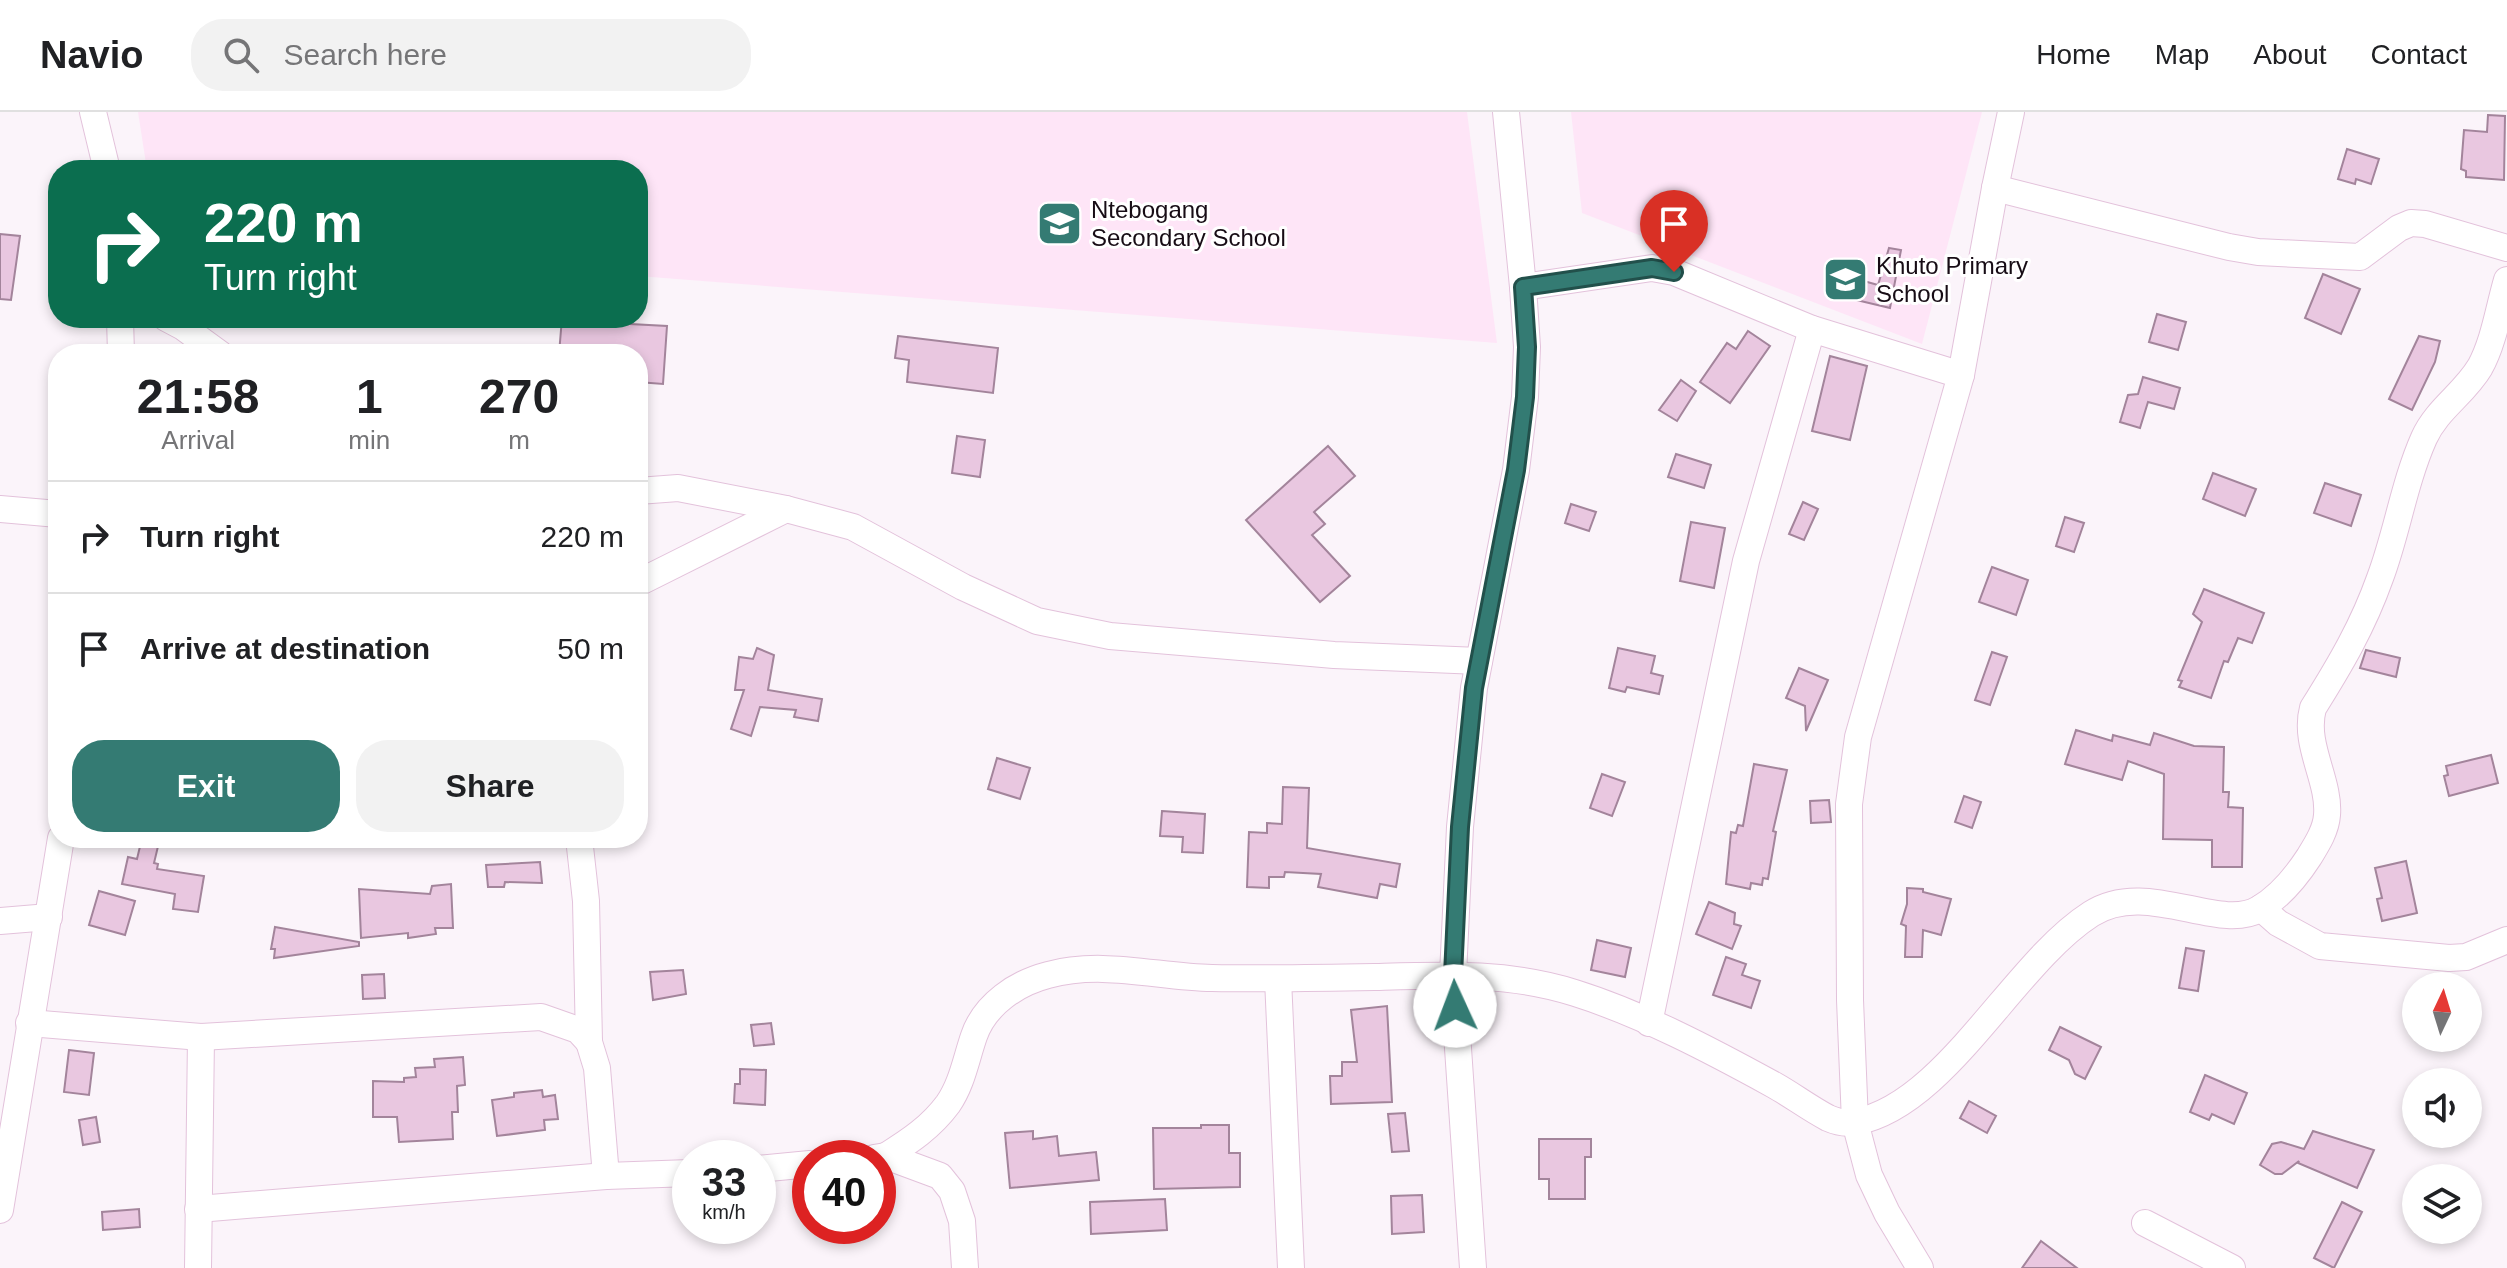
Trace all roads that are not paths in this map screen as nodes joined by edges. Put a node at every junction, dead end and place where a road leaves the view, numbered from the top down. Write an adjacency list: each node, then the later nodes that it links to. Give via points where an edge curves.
1 (93, 112): 4 (street)
2 (1506, 112): 8 (street)
3 (2011, 112): 5 (street)
4 (105, 160)
5 (1995, 188): 6 (street, via 2258,252 2360,257 2411,223); 12 (street)
6 (2507, 248)
7 (2507, 280): 21 (street, via 2481,366 2425,435 2363,625 2313,708 2311,733 2328,810 2325,826 2295,880)
8 (1523, 287): 10 (street, via 1652,268 1674,272); 18 (street, via 1525,397)
9 (184, 328): 11 (street)
10 (1812, 329): 12 (street); 28 (street, via 1746,561)
11 (206, 344)
12 (1961, 375): 31 (street, via 1858,737 1851,779)
13 (648, 490): 15 (street, via 678,488)
14 (0, 509): 16 (street)
15 (786, 509): 17 (street); 18 (street, via 853,527 1037,621 1110,636)
16 (48, 513)
17 (648, 578)
18 (1479, 661): 25 (street, via 1460,827)
19 (59, 848): 22 (street)
20 (580, 848): 30 (street)
21 (2261, 908): 24 (street, via 2320,946 2449,958 2466,957); 31 (street, via 2245,915 2145,900 2099,909 2034,964 1943,1069 1901,1103)
22 (49, 917): 23 (street); 27 (street)
23 (0, 921)
24 (2507, 940)
25 (1453, 975): 26 (street); 28 (street, via 1507,978 1574,992); 42 (street)
26 (1278, 979): 32 (street, via 1094,968 1049,975 1014,989 992,1006 976,1030 951,1101 921,1135); 41 (street)
27 (29, 1023): 29 (street); 37 (street)
28 (1649, 1023): 31 (street, via 1829,1118)
29 (201, 1037): 30 (street, via 541,1017 578,1030); 36 (street)
30 (589, 1042): 35 (street, via 597,1068)
31 (1855, 1122): 43 (street, via 1869,1175)
32 (896, 1148)
33 (896, 1163): 40 (street, via 940,1176 952,1191 962,1221)
34 (672, 1174): 35 (street)
35 (606, 1176): 36 (street)
36 (198, 1209): 39 (street)
37 (0, 1210)
38 (2145, 1223): 44 (street)
39 (198, 1268)
40 (965, 1268)
41 (1291, 1268)
42 (1473, 1268)
43 (1920, 1268)
44 (2232, 1268)

